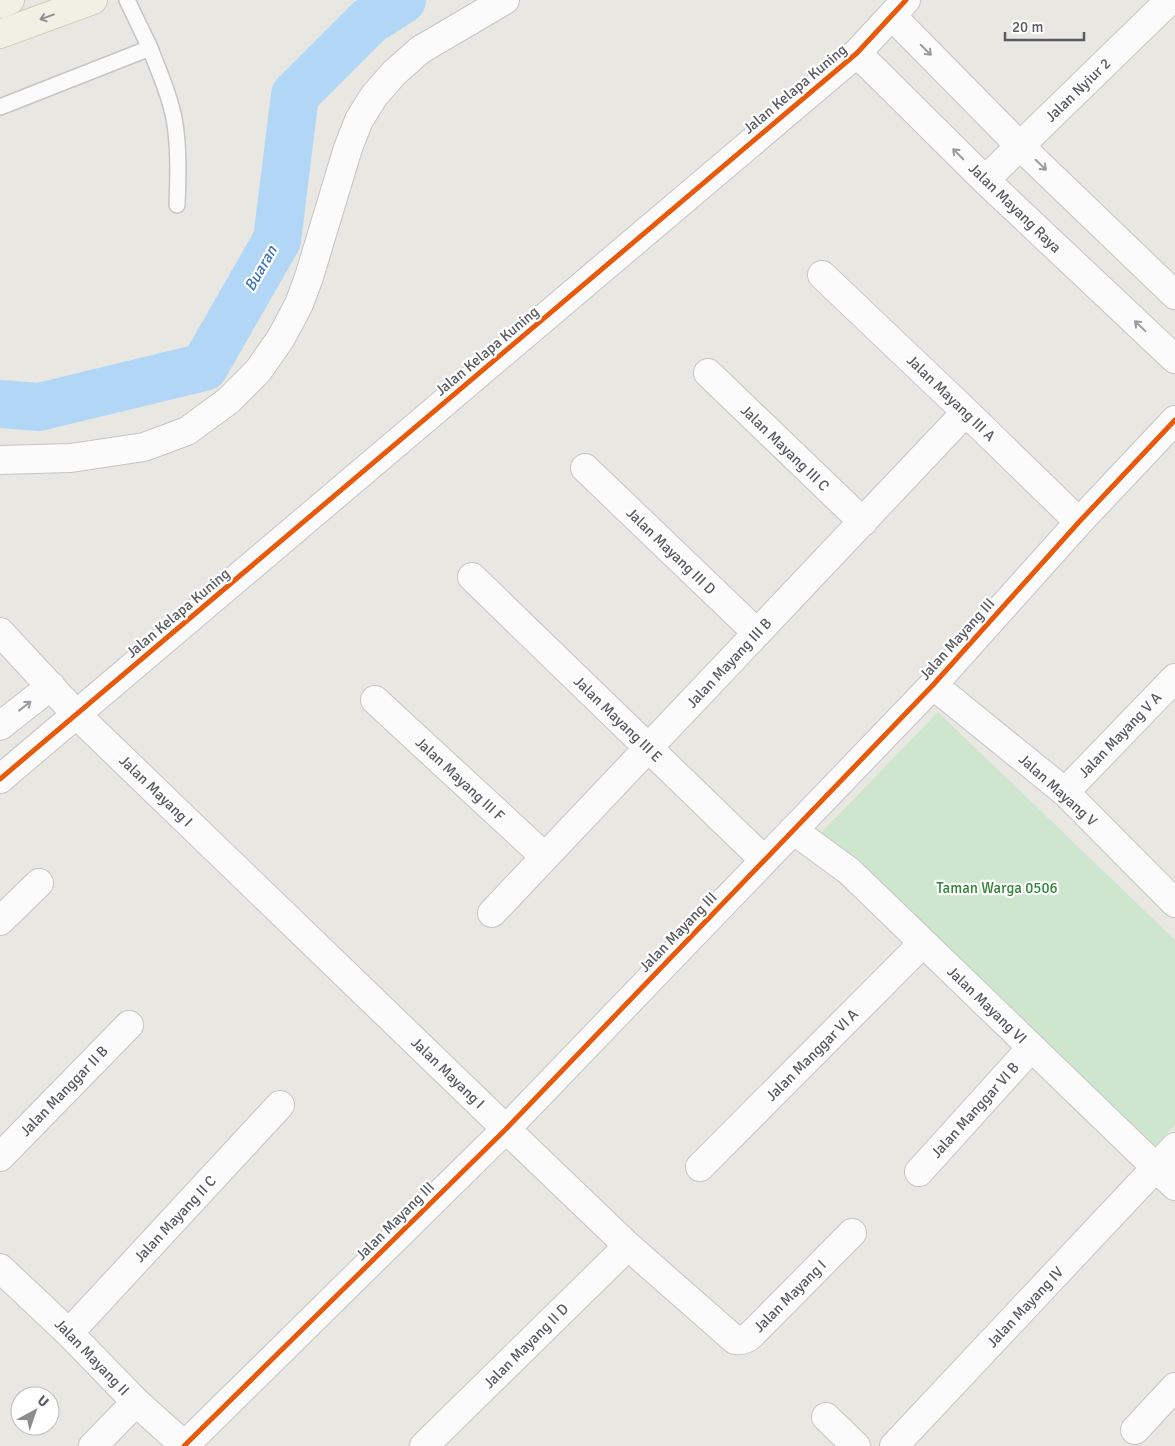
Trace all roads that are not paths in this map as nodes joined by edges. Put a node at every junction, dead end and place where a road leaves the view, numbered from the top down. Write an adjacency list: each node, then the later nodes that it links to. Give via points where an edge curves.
1 (10, 0): 6 (main road)
2 (93, 0): 8 (main road, one-way to 8)
3 (127, 0): 9 (lane)
4 (505, 0): 21 (street, via 420,50 374,96 359,120 348,148 299,304 258,371 228,401 187,431 144,447 72,458)
5 (1170, 0): 12 (street, Jalan Nyiur 2)
6 (0, 4)
7 (899, 8): 10 (street, Jalan Kelapa Kuning); 12 (street, one-way to 12)
8 (0, 34)
9 (150, 48): 11 (lane); 14 (lane, via 175,123 179,159)
10 (857, 53): 13 (street, Jalan Mayang Raya, one-way to 10); 32 (street, Jalan Kelapa Kuning)
11 (0, 107)
12 (1020, 146): 13 (street, Jalan Nyiur 2); 16 (street, one-way to 16)
13 (985, 180): 17 (street, Jalan Mayang Raya, one-way to 13)
14 (177, 205)
15 (822, 275): 19 (street, Jalan Mayang III A)
16 (1175, 295)
17 (1175, 359)
18 (708, 374): 23 (street, Jalan Mayang III C)
19 (966, 412): 23 (street, Jalan Mayang III B); 24 (street, Jalan Mayang III A)
20 (1175, 420): 24 (street, Jalan Mayang III)
21 (0, 460)
22 (586, 468): 27 (street, Jalan Mayang III D)
23 (863, 522): 27 (street, Jalan Mayang III B)
24 (1079, 522): 29 (street, Jalan Mayang III)
25 (472, 577): 34 (street, Jalan Mayang III E)
26 (0, 632): 30 (street, Jalan Mayang I)
27 (757, 633): 34 (street, Jalan Mayang III B)
28 (1175, 678): 36 (street, Jalan Mayang V A)
29 (933, 685): 36 (street, Jalan Mayang V); 37 (street, Jalan Mayang III)
30 (51, 686): 32 (street, Jalan Mayang I); 33 (street, one-way to 30)
31 (376, 700): 38 (street, Jalan Mayang III F)
32 (77, 715): 35 (street, Jalan Kelapa Kuning); 48 (street, Jalan Mayang I)
33 (0, 726)
34 (648, 748): 38 (street, Jalan Mayang III B); 39 (street, Jalan Mayang III E)
35 (0, 780)
36 (1065, 792): 41 (street, Jalan Mayang V)
37 (793, 830): 39 (street, Jalan Mayang III); 44 (street, Jalan Mayang VI, via 849,871)
38 (545, 857): 42 (street, Jalan Mayang III B)
39 (764, 860): 48 (street, Jalan Mayang III)
40 (39, 883): 43 (street)
41 (1175, 902)
42 (492, 913)
43 (0, 921)
44 (923, 943): 46 (street, Jalan Mayang VI); 52 (street, Jalan Manggar VI A)
45 (129, 1025): 50 (street, Jalan Manggar II B)
46 (1031, 1048): 51 (street, Jalan Mayang VI); 53 (street, Jalan Manggar VI B)
47 (280, 1105): 58 (street, Jalan Mayang II C)
48 (506, 1129): 56 (street, Jalan Mayang I); 64 (street, Jalan Mayang III)
49 (1175, 1147): 51 (street, Jalan Mayang IV)
50 (0, 1157)
51 (1155, 1167): 54 (street, Jalan Mayang VI); 67 (street, Jalan Mayang IV)
52 (700, 1168)
53 (920, 1172)
54 (1175, 1186)
55 (852, 1233): 56 (street, Jalan Mayang I, via 752,1334 740,1341)
56 (628, 1246): 65 (street, Jalan Mayang II D)
57 (0, 1268): 58 (street, Jalan Mayang II)
58 (69, 1333): 60 (street, Jalan Mayang II)
59 (1175, 1387): 62 (street)
60 (136, 1402): 63 (street); 64 (street, Jalan Mayang II)
61 (826, 1417): 66 (street)
62 (1135, 1430)
63 (93, 1446)
64 (184, 1446)
65 (424, 1446)
66 (856, 1446)
67 (894, 1446)

